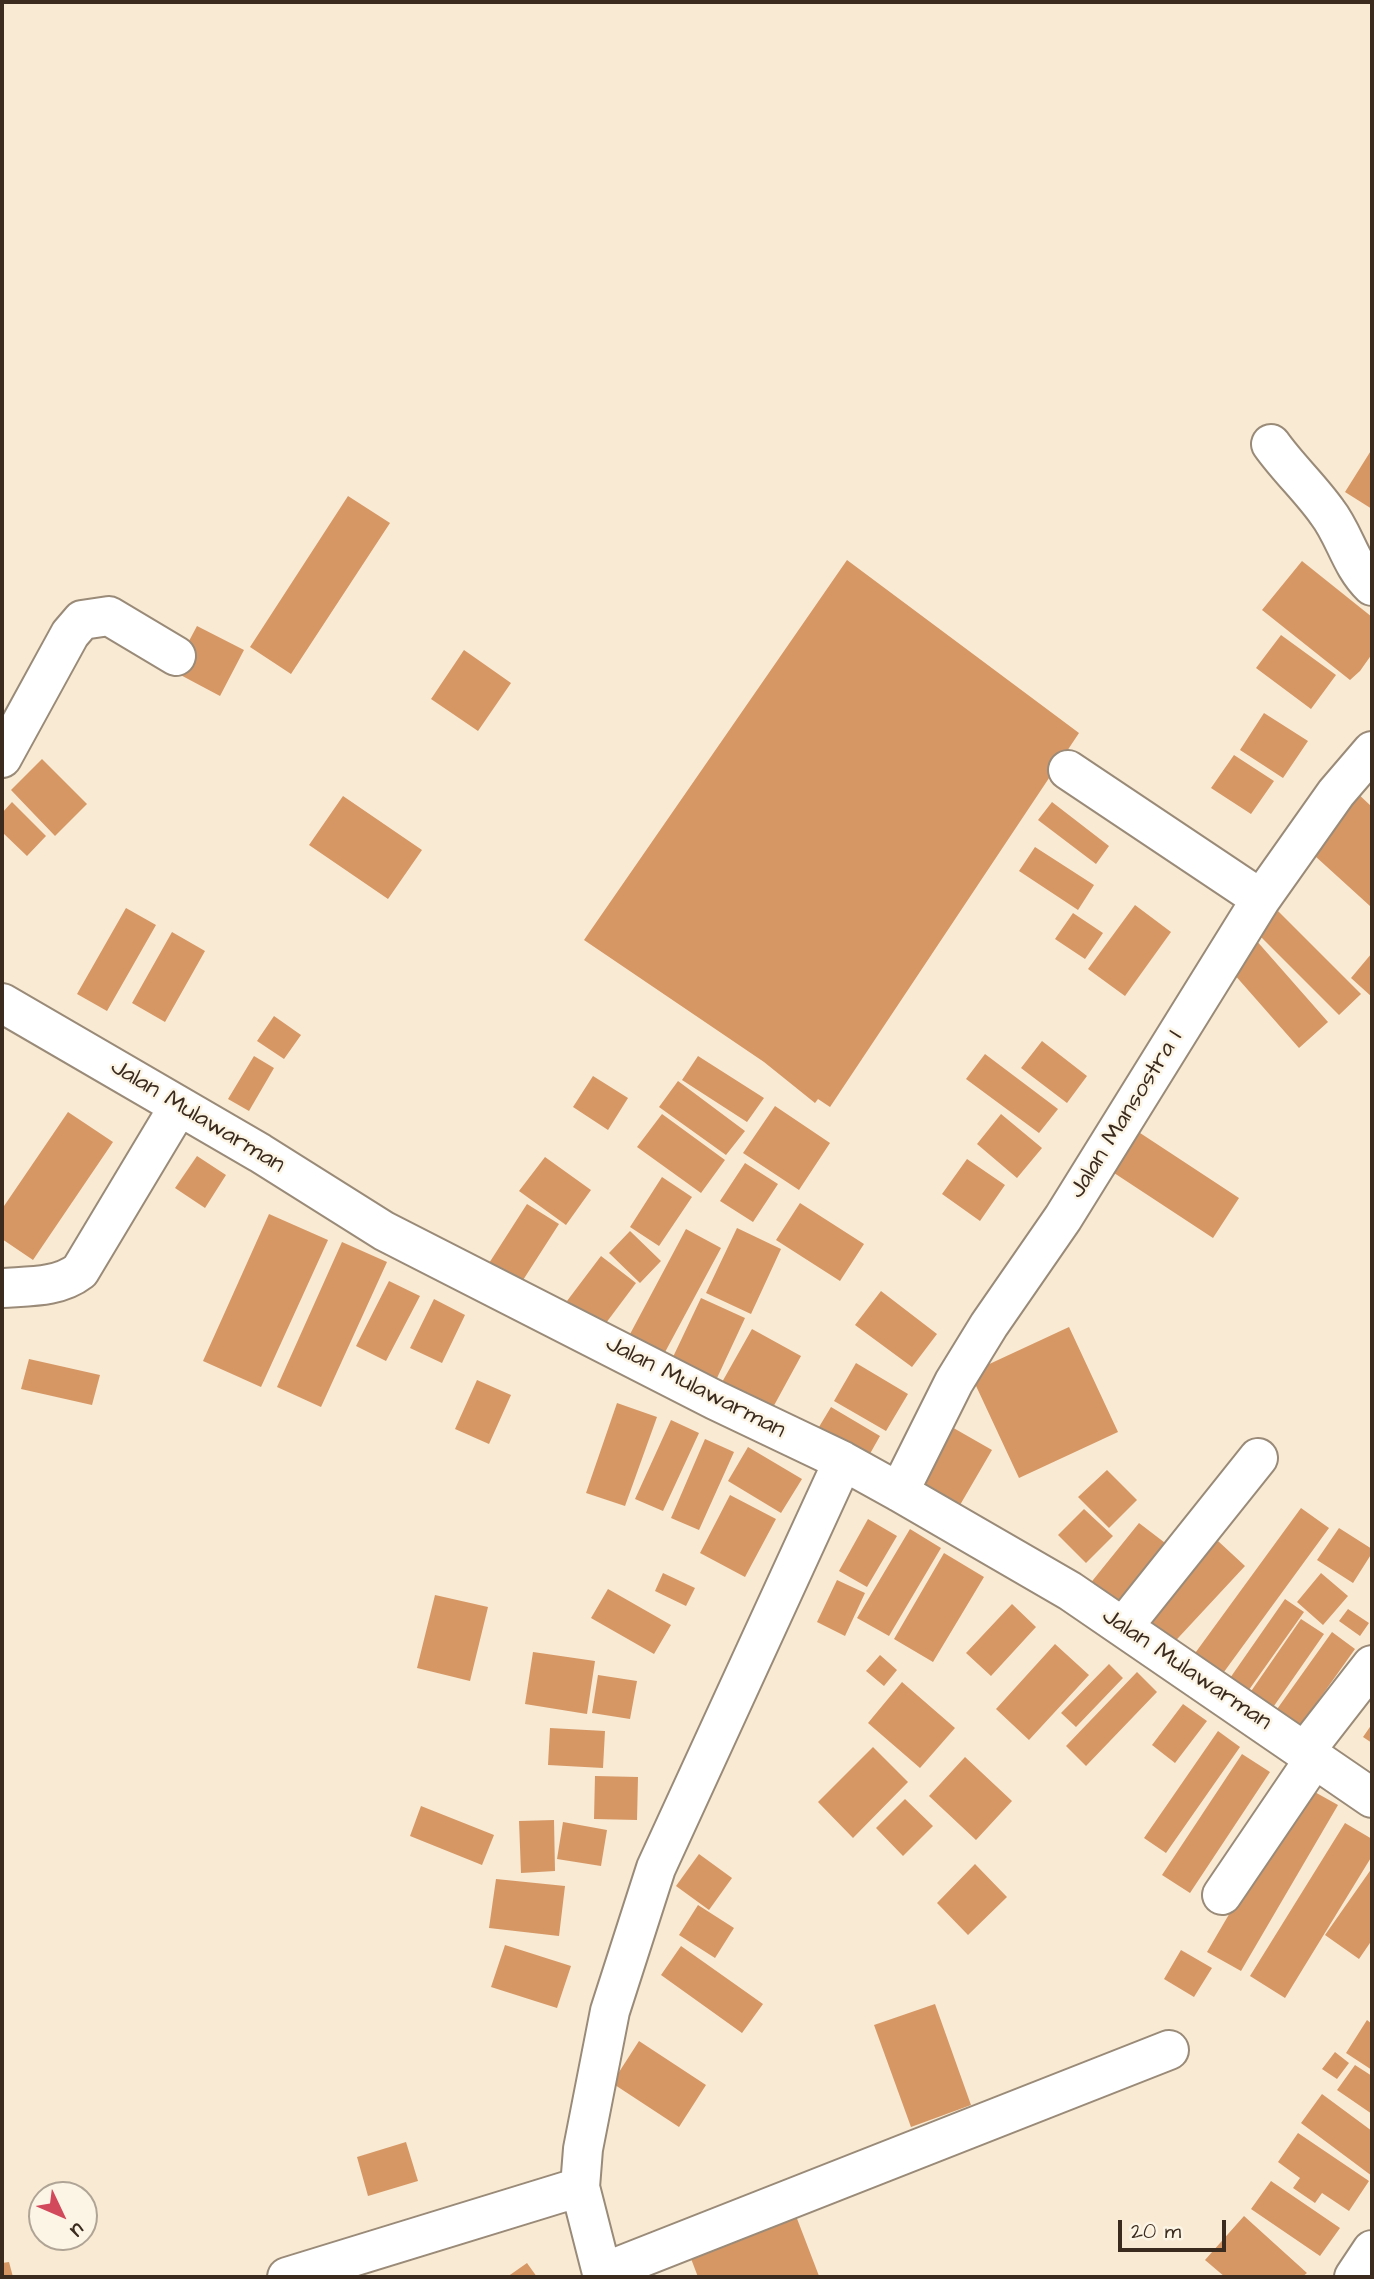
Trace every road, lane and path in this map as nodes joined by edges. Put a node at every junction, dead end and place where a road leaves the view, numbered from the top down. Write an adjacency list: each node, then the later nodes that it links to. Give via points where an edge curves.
1 (1271, 444): 2 (street, via 1328,513 1356,567)
2 (1372, 586)
3 (176, 656): 5 (street, via 109,617 82,620)
4 (1372, 751): 7 (street, Jalan Mansostra I, via 1336,793)
5 (2, 758)
6 (1068, 769): 7 (street)
7 (1261, 899): 13 (street, Jalan Mansostra I, via 1063,1218 989,1325)
8 (2, 1003): 9 (street, Jalan Mulawarman)
9 (178, 1106): 10 (street, via 80,1271 56,1283); 12 (street, Jalan Mulawarman, via 384,1231)
10 (2, 1288)
11 (1258, 1458): 14 (street)
12 (843, 1461): 13 (street, Jalan Mulawarman); 20 (street, via 656,1868 610,2011)
13 (899, 1492): 14 (street, Jalan Mulawarman)
14 (1123, 1627): 16 (street, Jalan Mulawarman)
15 (1372, 1665): 16 (street)
16 (1310, 1755): 17 (street, Jalan Mulawarman); 18 (street)
17 (1372, 1798)
18 (1222, 1895)
19 (1169, 2050): 22 (street)
20 (580, 2187): 22 (street); 23 (street)
21 (1372, 2250): 24 (street)
22 (603, 2275)
23 (287, 2277)
24 (1354, 2277)

